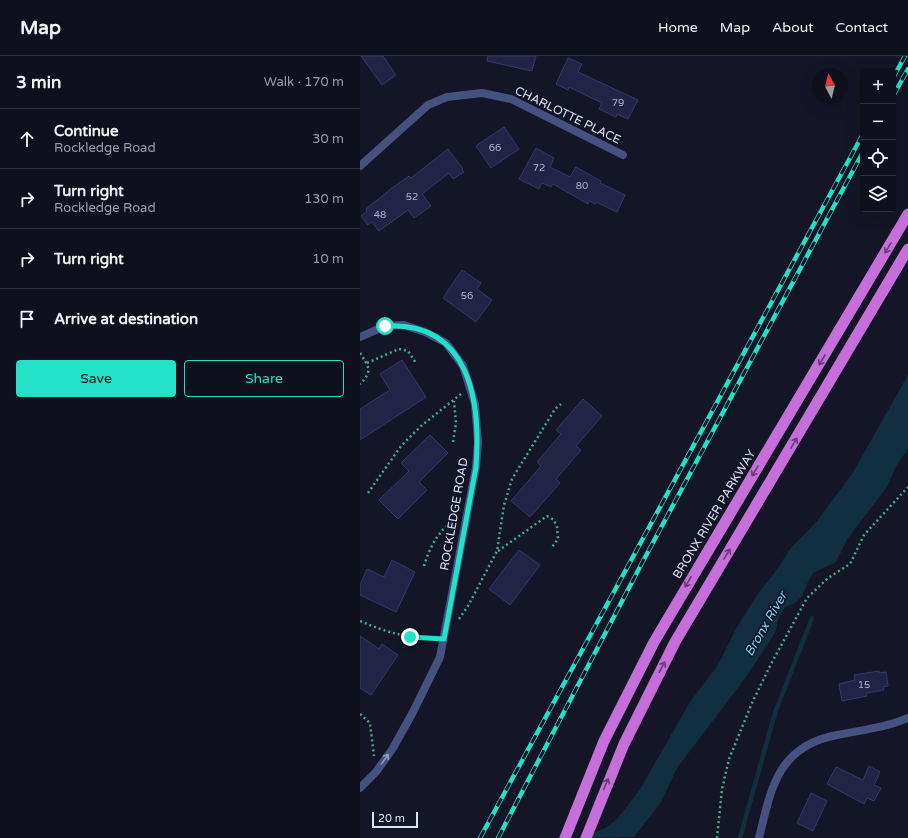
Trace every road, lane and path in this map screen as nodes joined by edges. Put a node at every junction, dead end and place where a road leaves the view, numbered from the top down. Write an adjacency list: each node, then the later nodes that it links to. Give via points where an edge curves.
1 (623, 155): 2 (street, CHARLOTTE PLACE, via 511,99 482,94 447,96 428,106)
2 (360, 166)
3 (908, 214): 28 (highway, BRONX RIVER PARKWAY, one-way to 28, via 654,642 604,741)
4 (908, 249): 27 (highway, one-way to 4, via 624,744 672,649)
5 (360, 337): 10 (street, ROCKLEDGE ROAD, via 385,326 404,325 424,332 446,343 464,366)
6 (360, 353): 7 (path)
7 (367, 363): 8 (path, via 399,349 408,351); 9 (path, via 369,371)
8 (416, 363)
9 (360, 384)
10 (470, 386): 11 (path); 16 (street, ROCKLEDGE ROAD, via 475,404 478,442)
11 (454, 400): 13 (path, via 456,423); 15 (path, via 401,446)
12 (561, 404): 18 (path, via 555,409 512,479 504,505)
13 (453, 442)
14 (908, 487): 29 (path, via 864,535 850,564 828,578 807,598 778,651 752,703 729,759 722,788)
15 (368, 493)
16 (466, 517): 19 (path, via 453,521 443,530 428,551); 21 (street, ROCKLEDGE ROAD)
17 (552, 547): 18 (path, via 558,539 557,527 554,520 547,516)
18 (497, 551): 21 (path, via 460,618)
19 (424, 566)
20 (360, 621): 22 (path, via 390,634)
21 (447, 623): 22 (street, ROCKLEDGE ROAD)
22 (444, 639): 25 (street, ROCKLEDGE ROAD, one-way to 22, via 413,712 440,657)
23 (360, 714): 25 (path, via 370,723)
24 (908, 718): 30 (street, via 880,728 820,738 794,755 776,777)
25 (376, 772): 26 (street, ROCKLEDGE ROAD)
26 (360, 788)
27 (587, 836)
28 (565, 838)
29 (717, 838)
30 (759, 838)

